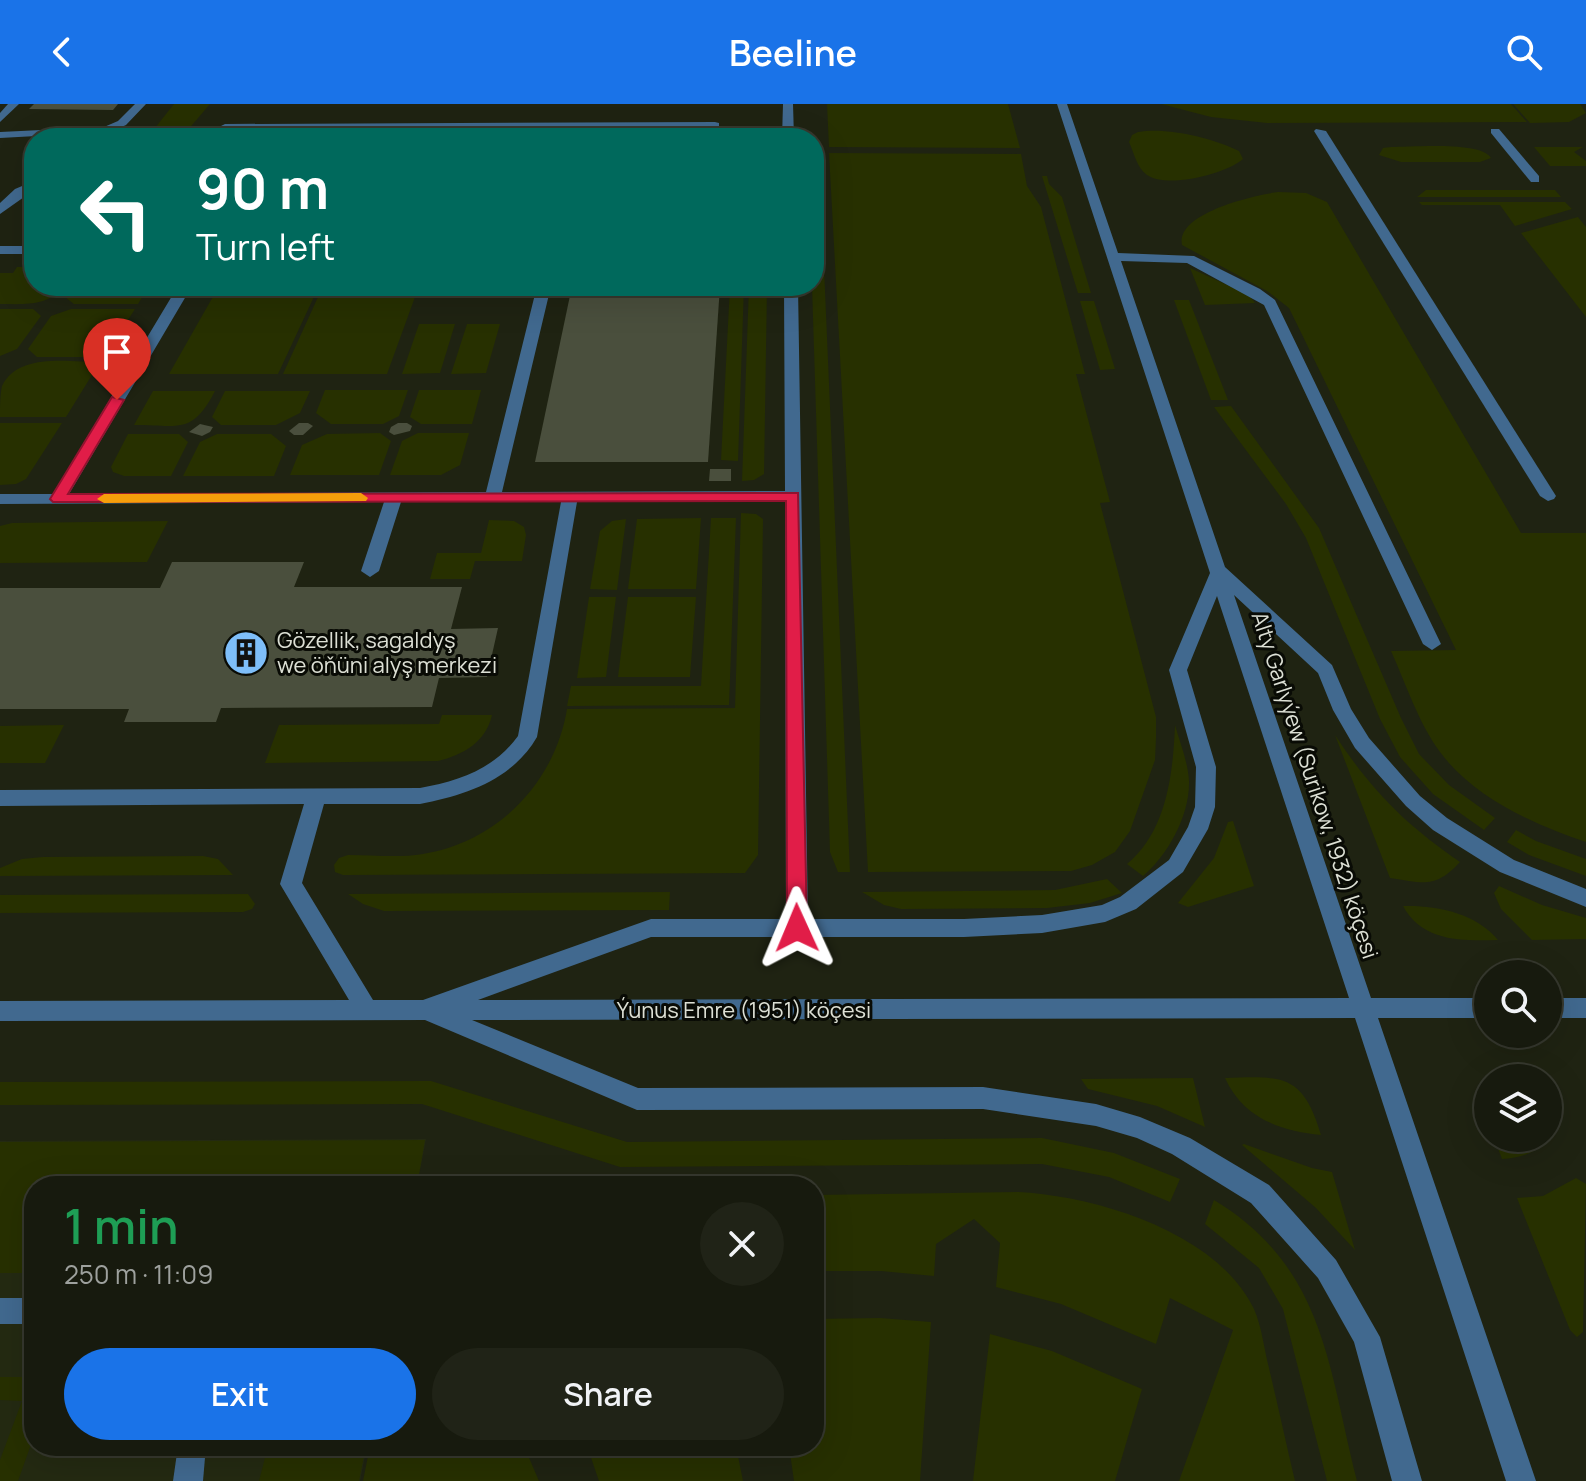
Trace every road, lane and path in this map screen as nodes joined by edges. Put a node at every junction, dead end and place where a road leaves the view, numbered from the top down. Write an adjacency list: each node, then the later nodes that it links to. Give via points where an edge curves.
1 (14, 104): 5 (street)
2 (141, 104): 9 (street)
3 (788, 104): 12 (street)
4 (1062, 104): 22 (street, Alty Garlyýew (Surikow, 1932) köçesi)
5 (0, 119)
6 (715, 125): 11 (street)
7 (377, 126): 8 (street); 10 (street)
8 (225, 127)
9 (111, 128)
10 (445, 128)
11 (658, 128)
12 (788, 128)
13 (1320, 131): 27 (street)
14 (1495, 131): 17 (street)
15 (24, 134): 16 (street)
16 (0, 135)
17 (1535, 179)
18 (24, 190): 19 (street)
19 (0, 210)
20 (0, 250): 21 (street)
21 (24, 250)
22 (1114, 257): 34 (street, Alty Garlyýew (Surikow, 1932) köçesi); 35 (street, via 1189,259 1270,303)
23 (179, 296): 32 (street)
24 (542, 296): 28 (street)
25 (791, 296): 26 (street)
26 (793, 496): 29 (street); 39 (street)
27 (1548, 496)
28 (493, 497): 29 (street); 30 (street)
29 (570, 497): 36 (street, via 527,737 518,752 499,768 451,791)
30 (394, 498): 32 (street); 33 (street)
31 (0, 499): 32 (street)
32 (58, 499)
33 (370, 571)
34 (1219, 571): 38 (street, via 1326,670 1362,743 1413,801 1507,866); 39 (street, via 1178,670 1206,767 1205,807 1189,847 1159,882 1105,913 1042,924); 43 (street, Alty Garlyýew (Surikow, 1932) köçesi)
35 (1432, 644)
36 (316, 797): 37 (street); 44 (street, via 291,884)
37 (0, 798)
38 (1586, 898)
39 (797, 928): 45 (street, via 651,928)
40 (1474, 1008): 43 (street, Ýunus Emre (1951) köçesi)
41 (1562, 1008): 42 (street)
42 (1586, 1008)
43 (1365, 1009): 45 (street, Ýunus Emre (1951) köçesi); 52 (street, Alty Garlyýew (Surikow, 1932) köçesi)
44 (367, 1010): 45 (street, Ýunus Emre (1951) köçesi); 46 (street, Ýunus Emre (1951) köçesi)
45 (423, 1010): 51 (street, via 637,1099 983,1098 1096,1115 1181,1146 1260,1194 1327,1269 1366,1337)
46 (0, 1011)
47 (0, 1311): 48 (street)
48 (24, 1311)
49 (191, 1456): 50 (street)
50 (188, 1481)
51 (1407, 1481)
52 (1521, 1481)

